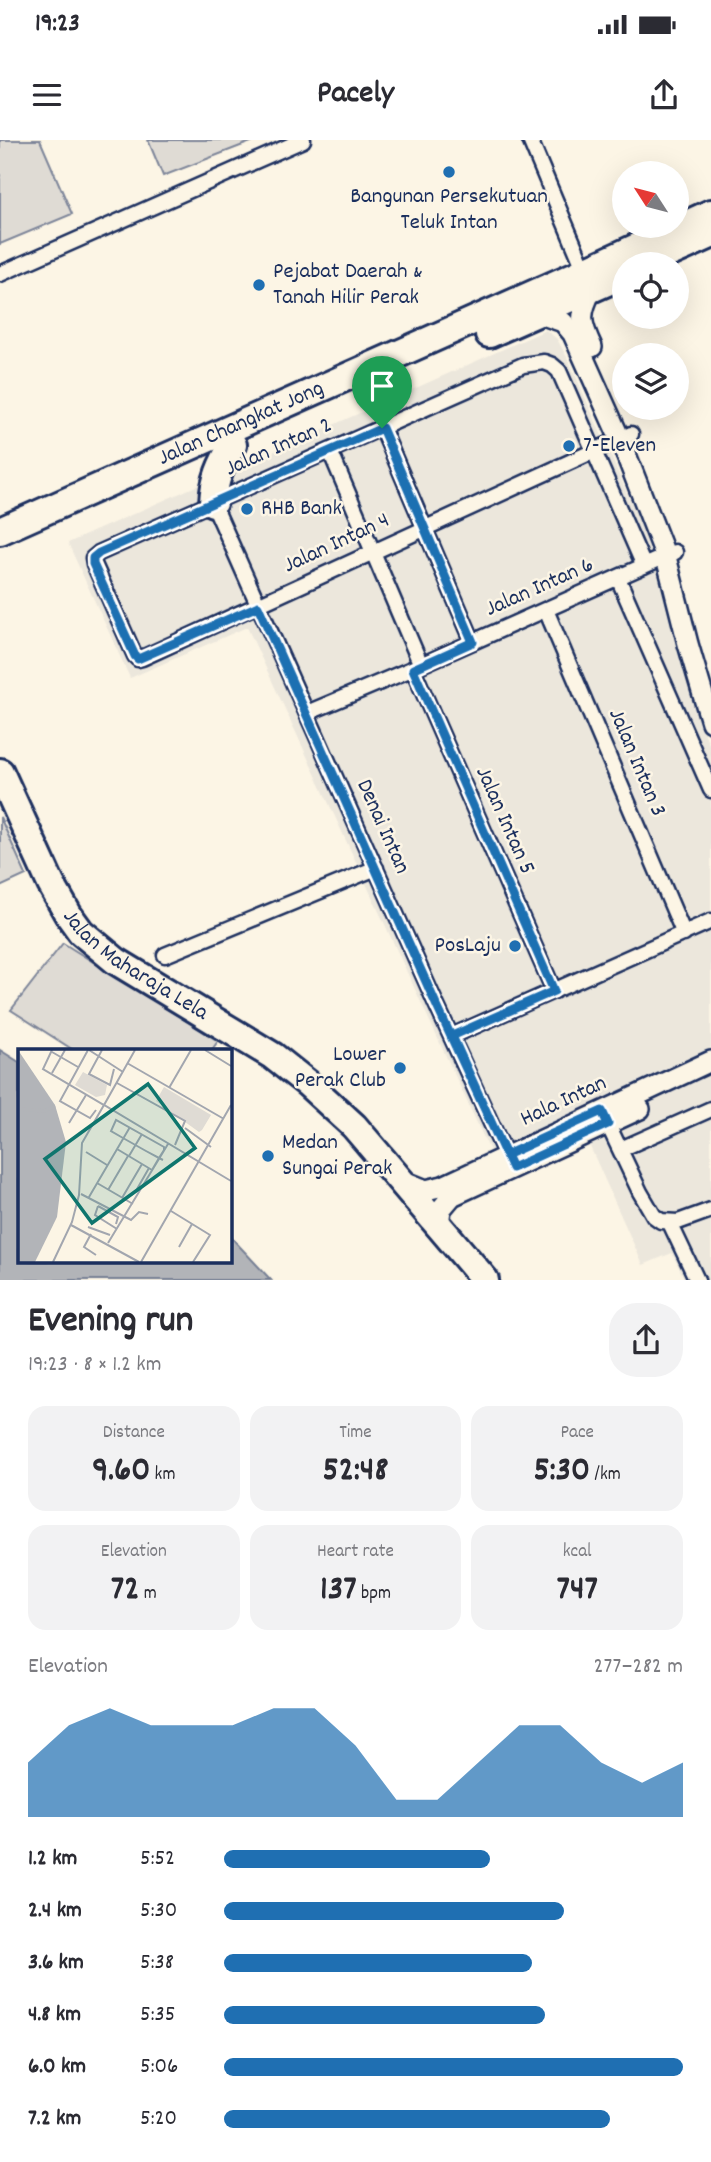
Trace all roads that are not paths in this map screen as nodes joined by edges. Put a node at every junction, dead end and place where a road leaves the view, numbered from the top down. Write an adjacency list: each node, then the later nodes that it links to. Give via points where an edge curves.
1 (303, 140): 6 (street)
2 (530, 140): 8 (street)
3 (711, 212): 8 (highway, Jalan Changkat Jong)
4 (711, 235): 5 (highway)
5 (673, 252)
6 (0, 274)
7 (612, 276): 8 (highway, Jalan Changkat Jong)
8 (588, 280): 9 (highway, Jalan Changkat Jong); 11 (street, via 583,329); 17 (highway, Jalan Changkat Jong)
9 (537, 313): 11 (street, via 563,322 573,334); 12 (highway, Jalan Changkat Jong)
10 (382, 428): 13 (street, Jalan Intan 2); 14 (street, Jalan Intan 2, via 523,365 544,362 559,372); 16 (street)
11 (625, 437): 14 (street, Jalan Intan 4); 20 (street)
12 (233, 445): 15 (highway, via 219,469); 18 (highway, Jalan Changkat Jong)
13 (330, 451): 15 (street, Jalan Intan 2); 19 (street, Jalan Intan 5)
14 (593, 451): 16 (street, Jalan Intan 4); 21 (street, Jalan Intan 2)
15 (213, 503): 23 (street, Denai Intan); 26 (street, Jalan Intan 2, via 93,558)
16 (426, 528): 19 (street, Jalan Intan 4); 25 (street)
17 (0, 531)
18 (0, 547)
19 (373, 553): 23 (street, Jalan Intan 4); 27 (street, Jalan Intan 5)
20 (670, 555): 21 (street, Jalan Intan 6); 28 (street); 30 (street, via 688,644)
21 (645, 566): 22 (street, Jalan Intan 6)
22 (618, 578): 24 (street, Jalan Intan 6); 32 (street)
23 (258, 606): 26 (street, Jalan Intan 4); 29 (street, Denai Intan)
24 (546, 610): 25 (street, Jalan Intan 6); 35 (street, Jalan Intan 3)
25 (473, 642): 27 (street, Jalan Intan 6)
26 (138, 659)
27 (417, 667): 29 (street, Jalan Intan 6); 37 (street, Jalan Intan 5)
28 (711, 695)
29 (307, 713): 33 (street, Denai Intan)
30 (711, 722)
31 (0, 772): 41 (highway, Jalan Maharaja Lela, via 51,884 81,932 116,961 273,1056)
32 (711, 790)
33 (376, 868): 36 (street); 38 (street, Denai Intan)
34 (711, 921): 35 (street)
35 (684, 933): 37 (street)
36 (165, 955)
37 (554, 991): 38 (street)
38 (452, 1036): 45 (street, Denai Intan)
39 (711, 1061): 43 (street, Hala Intan)
40 (711, 1076): 43 (street, Hala Intan)
41 (332, 1108): 46 (highway, Jalan Maharaja Lela, via 355,1126); 50 (highway, Jalan Maharaja Lela, via 347,1133)
42 (711, 1109): 44 (street)
43 (605, 1117): 44 (street); 45 (street, Hala Intan)
44 (621, 1149): 48 (street, via 648,1208)
45 (509, 1162): 46 (street, Hala Intan, via 433,1189); 49 (street, Hala Intan, via 452,1196 441,1209)
46 (400, 1179): 49 (highway, Jalan Maharaja Lela)
47 (711, 1210): 48 (street)
48 (670, 1223): 52 (street)
49 (439, 1225): 51 (highway, Jalan Maharaja Lela)
50 (467, 1280)
51 (485, 1280)
52 (697, 1280)

